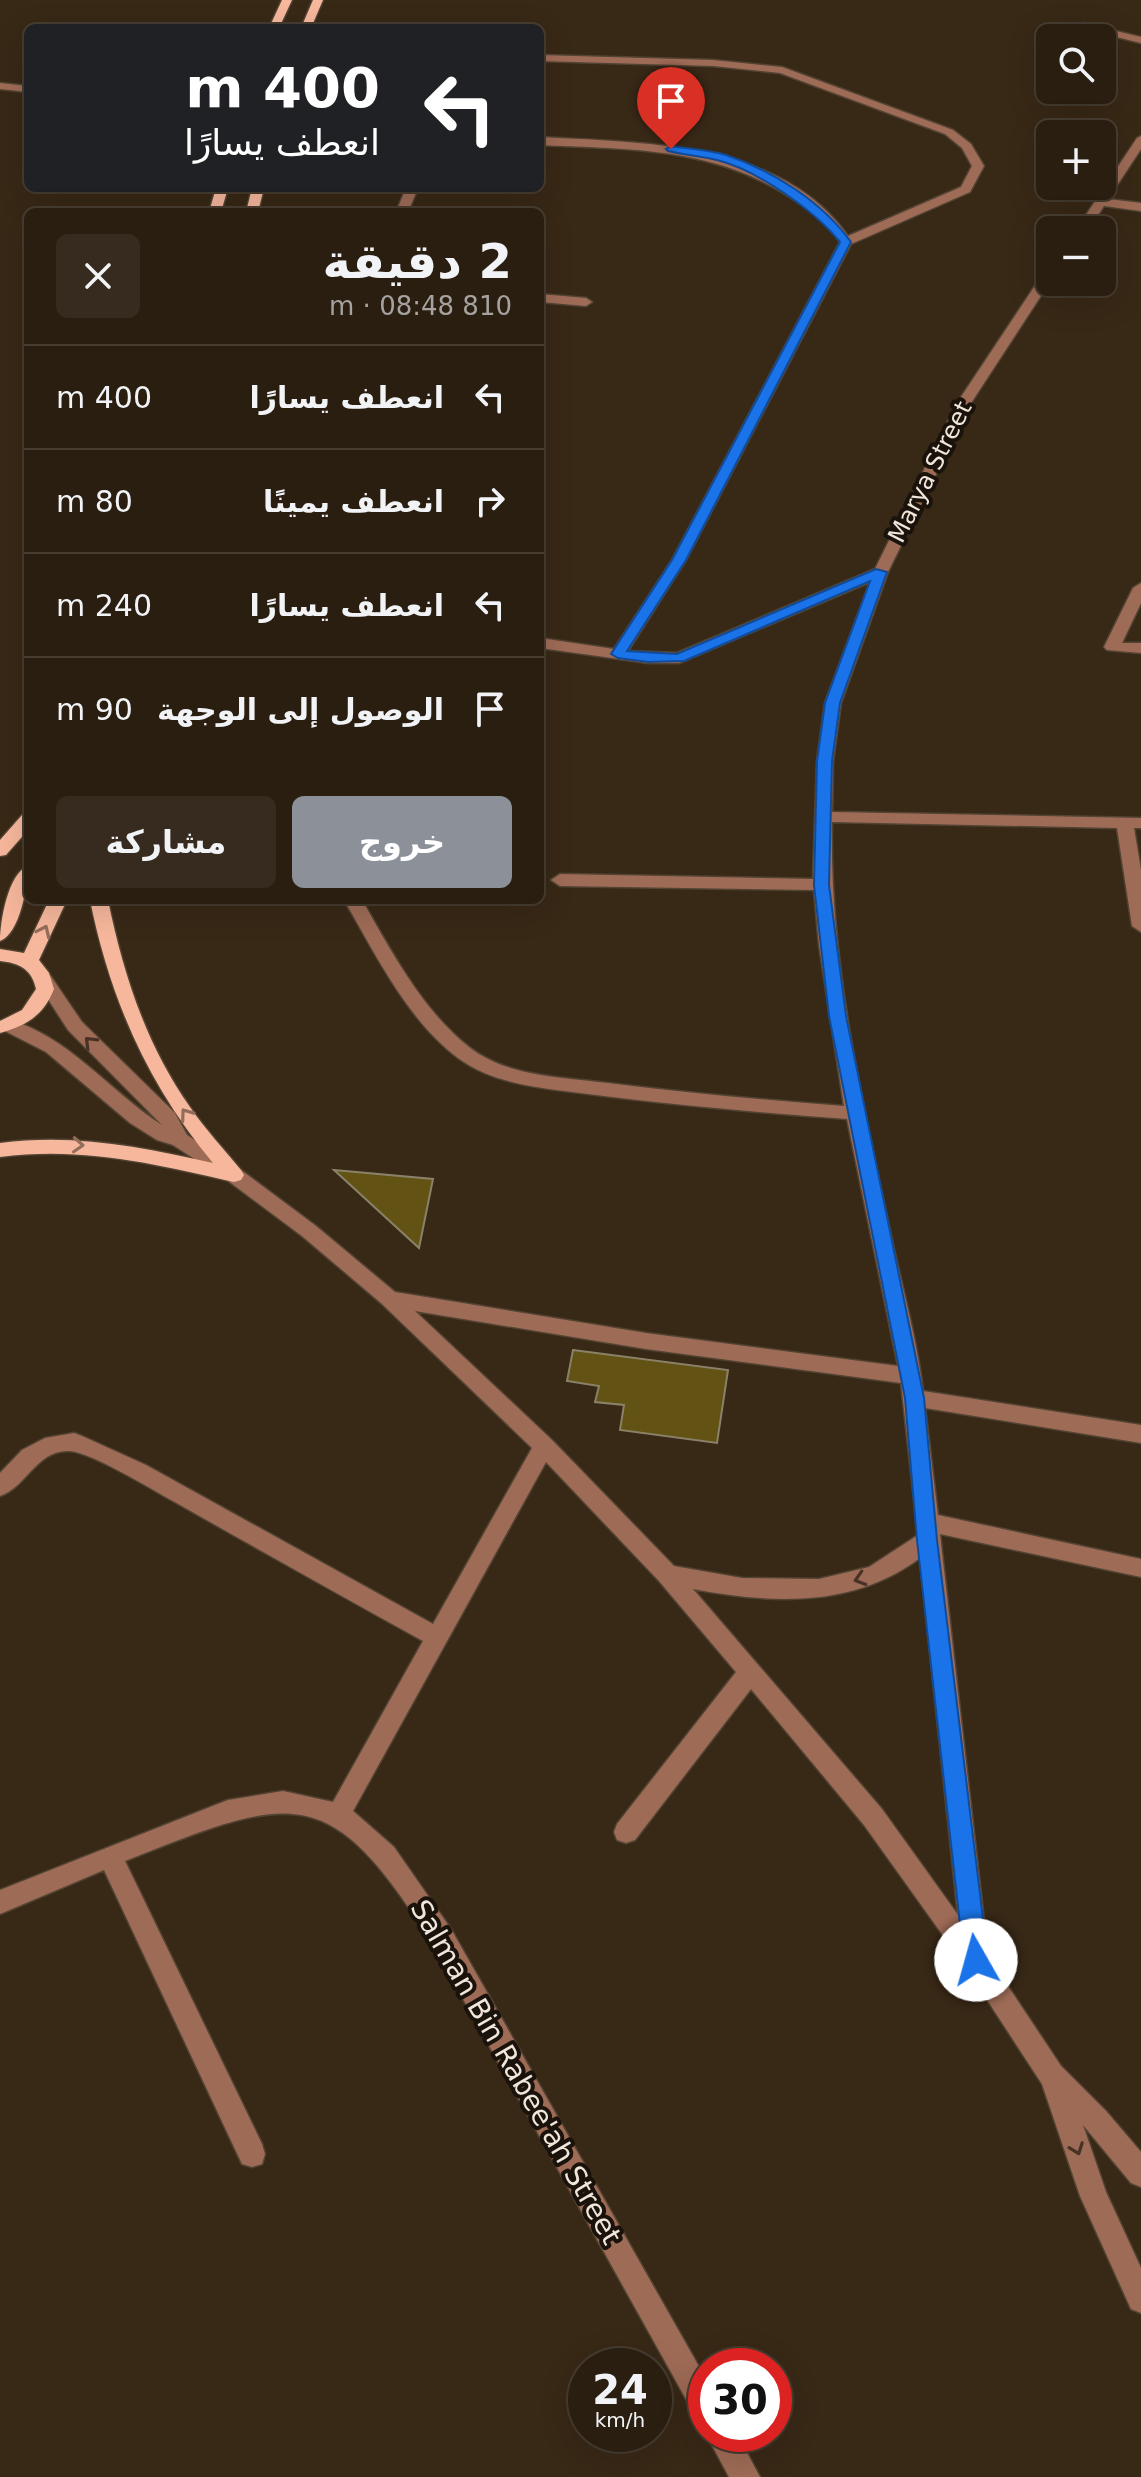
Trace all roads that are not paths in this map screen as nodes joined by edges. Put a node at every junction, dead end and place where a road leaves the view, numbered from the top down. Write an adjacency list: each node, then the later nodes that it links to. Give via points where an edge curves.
1 (287, 0): 3 (main road)
2 (318, 0): 4 (main road)
3 (276, 24)
4 (308, 24)
5 (1116, 34): 6 (street)
6 (1141, 40)
7 (544, 58): 15 (street, via 782,70 949,132 974,155 978,166 966,189)
8 (0, 86): 9 (street)
9 (24, 89)
10 (1141, 140): 12 (street)
11 (544, 141): 15 (street, via 671,149 723,158 788,190 828,219)
12 (1102, 202): 13 (street); 14 (street)
13 (1141, 207)
14 (1092, 216)
15 (846, 242): 23 (street, via 679,560)
16 (1036, 293): 19 (street, Marya Street, via 964,403)
17 (544, 298): 18 (street)
18 (586, 302)
19 (881, 572): 23 (street, via 679,658); 24 (street, Marya Street, via 833,703)
20 (1141, 588): 22 (street, via 1112,647)
21 (544, 644): 23 (street)
22 (1141, 648)
23 (618, 654)
24 (824, 817): 25 (street); 30 (street, Marya Street)
25 (1133, 822): 34 (street)
26 (24, 824): 27 (main road)
27 (0, 851)
28 (560, 880): 30 (street)
29 (24, 881): 35 (main road)
30 (822, 885): 40 (street, Marya Street)
31 (56, 904): 37 (main road, one-way to 31)
32 (100, 904): 43 (main road, one-way to 32, via 183,1111 149,1052 123,993)
33 (355, 904): 40 (street, via 413,997 462,1052 494,1070 654,1096)
34 (1141, 926)
35 (0, 935)
36 (0, 955): 37 (main road)
37 (29, 962): 38 (main road)
38 (44, 979): 39 (main road, via 42,1000 26,1016); 41 (street, one-way to 38, via 168,1118 75,1026)
39 (3, 1026): 41 (street, via 53,1047 137,1118)
40 (855, 1113): 45 (street, Marya Street)
41 (180, 1140): 43 (street)
42 (0, 1150): 43 (main road, one-way to 43, via 47,1144 113,1148)
43 (234, 1175): 44 (street)
44 (388, 1298): 45 (street); 47 (street)
45 (913, 1387): 46 (street); 49 (street, Marya Street)
46 (1141, 1434)
47 (544, 1446): 51 (street); 52 (street)
48 (0, 1487): 52 (street, via 30,1456 53,1444 74,1442 138,1471)
49 (926, 1531): 50 (street); 51 (street, one-way to 51, via 904,1558 870,1577 801,1590 732,1588); 58 (street, Marya Street)
50 (1141, 1568)
51 (667, 1574): 53 (street)
52 (436, 1637): 54 (street)
53 (751, 1671): 55 (street); 58 (street, via 873,1817)
54 (338, 1815): 56 (street, Salman Bin Rabee'ah Street, via 278,1802 250,1807 200,1820); 63 (street, Salman Bin Rabee'ah Street, via 362,1831 386,1859 442,1937)
55 (626, 1832)
56 (110, 1856): 57 (street, Salman Bin Rabee'ah Street); 60 (street)
57 (0, 1902)
58 (976, 1960): 59 (street)
59 (1052, 2075): 61 (street); 62 (street, one-way to 62, via 1094,2196)
60 (252, 2154)
61 (1141, 2173)
62 (1141, 2299)
63 (688, 2375)
64 (731, 2452): 65 (street)
65 (745, 2477)

